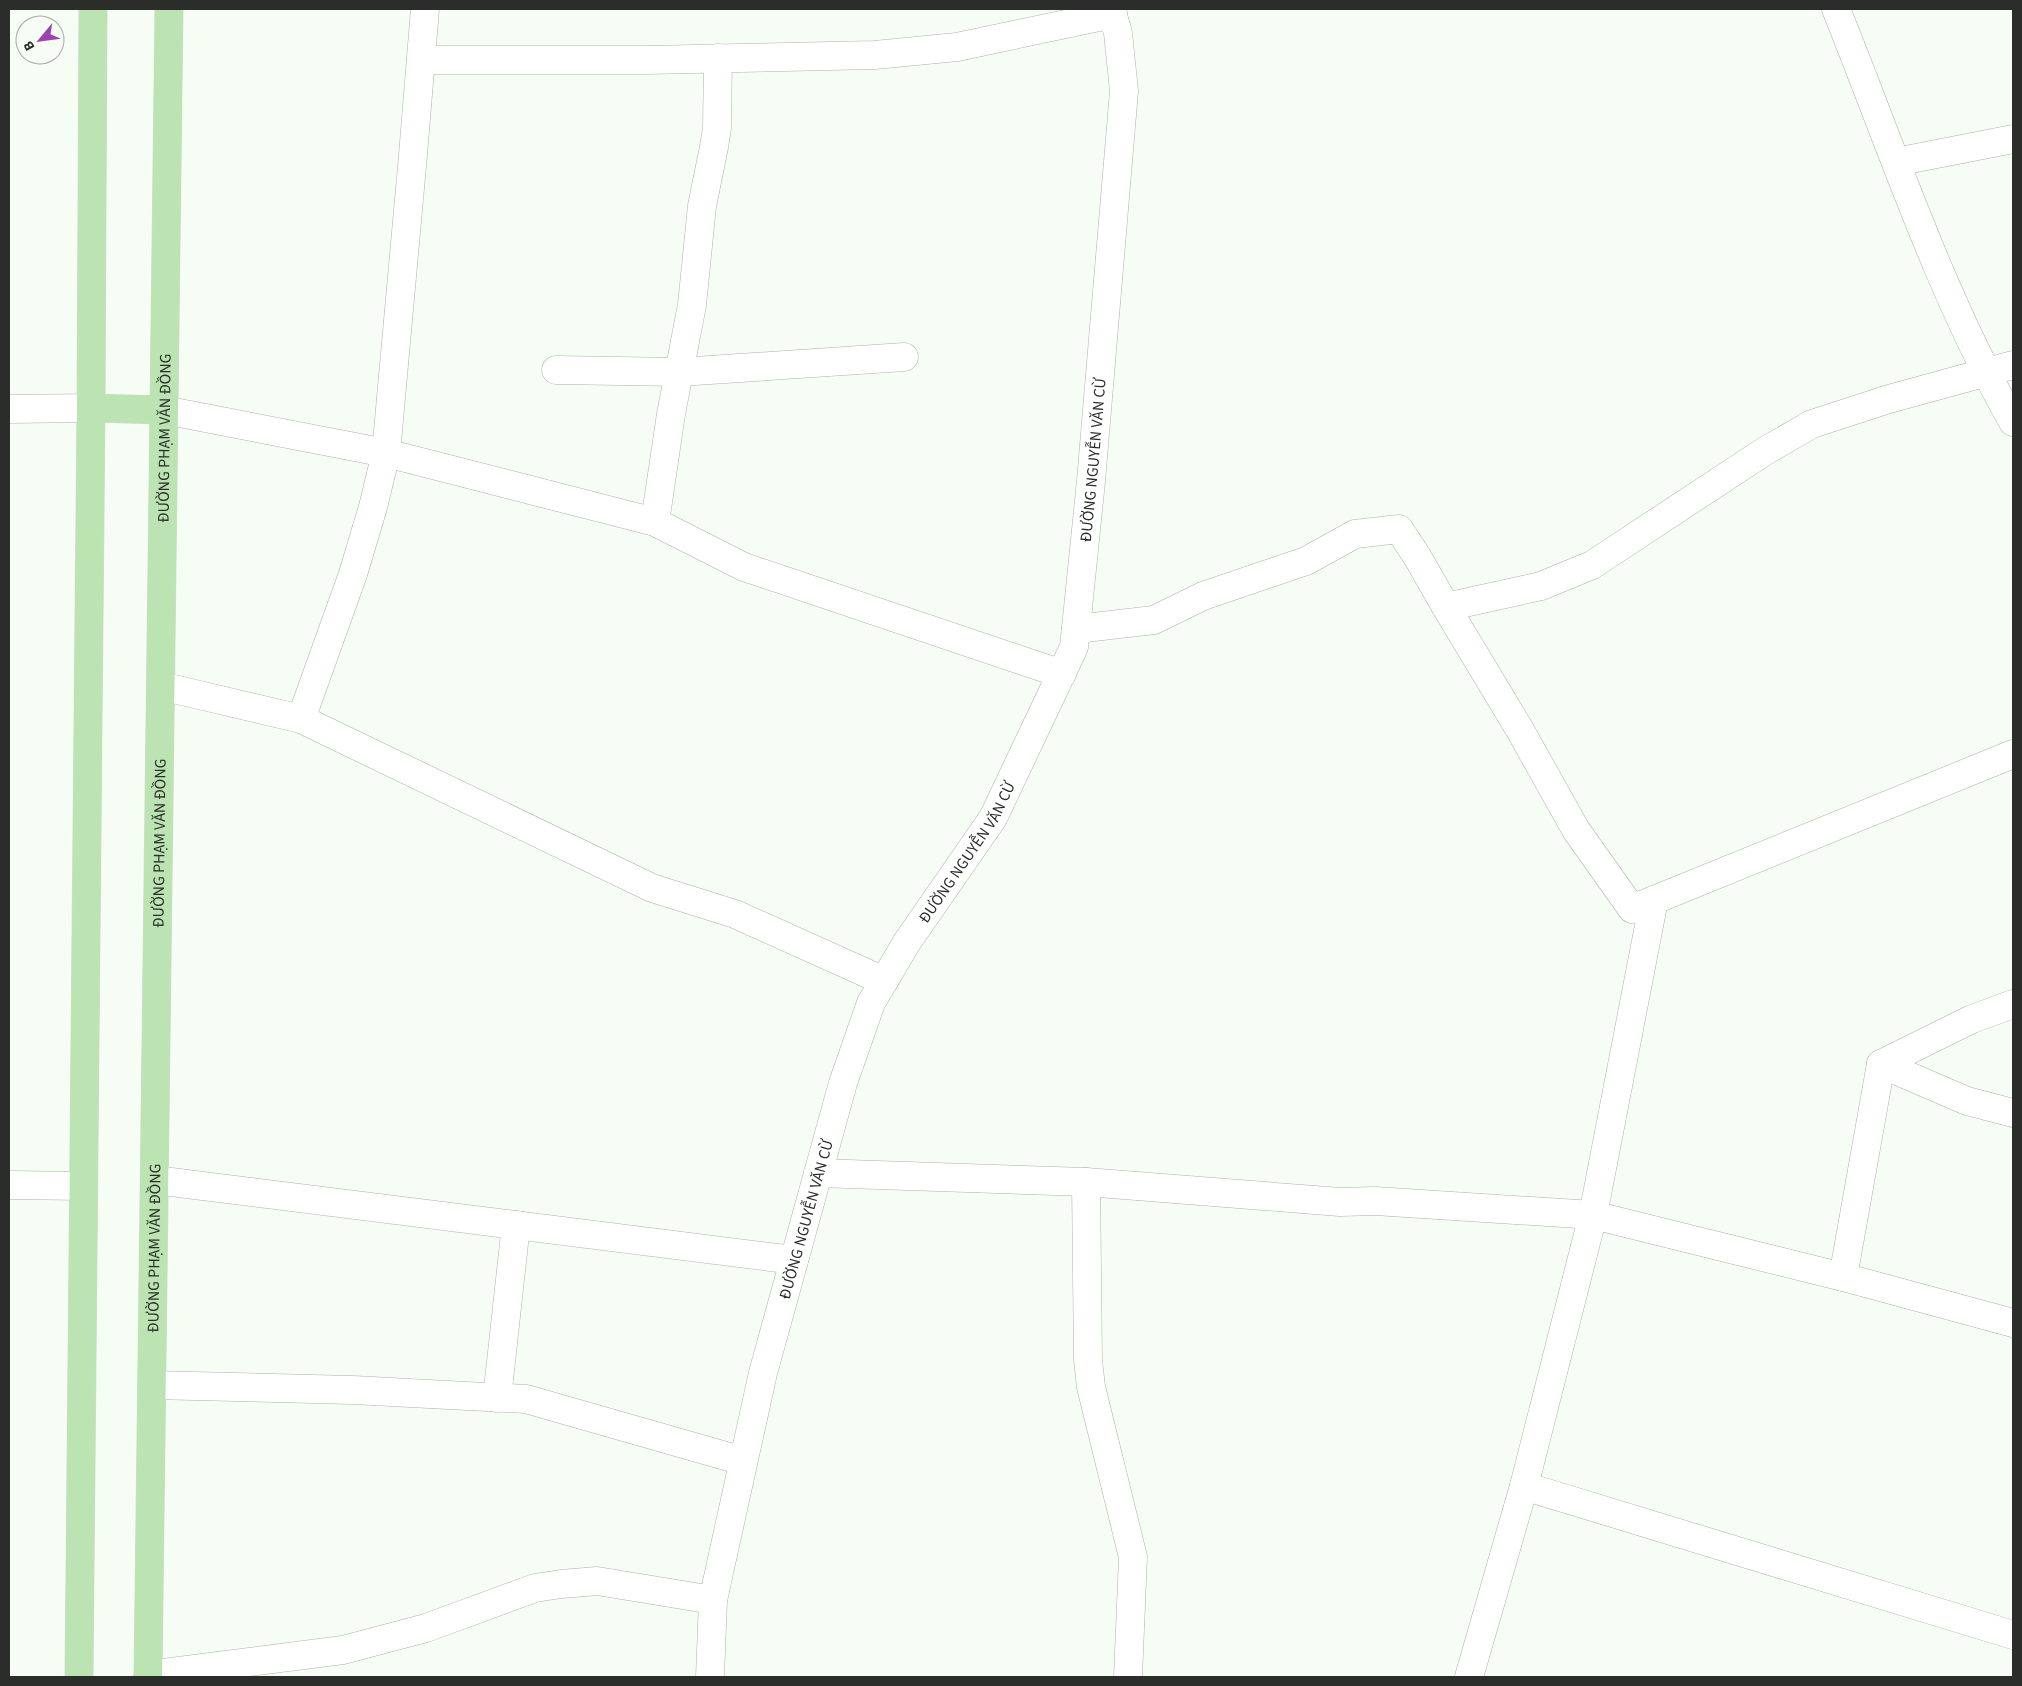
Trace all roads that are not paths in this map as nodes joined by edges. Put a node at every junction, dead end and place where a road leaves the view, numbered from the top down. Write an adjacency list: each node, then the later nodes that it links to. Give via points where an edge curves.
1 (93, 9): 15 (main road)
2 (169, 9): 17 (main road, ĐƯỜNG PHẠM VĂN ĐỒNG)
3 (425, 9): 7 (street)
4 (1836, 9): 9 (street)
5 (1112, 11): 6 (street, via 957,47 874,55); 22 (street, ĐƯỜNG NGUYỄN VĂN CỪ, via 1118,33 1124,90)
6 (718, 58): 7 (street); 13 (street, via 714,147 702,206 692,305)
7 (421, 60): 19 (street)
8 (2013, 139): 9 (street)
9 (1896, 162): 14 (street, via 1920,227)
10 (904, 357): 13 (street)
11 (2013, 365): 14 (street)
12 (556, 370): 13 (street)
13 (680, 372): 20 (street)
14 (1985, 373): 18 (street); 21 (street, via 1812,424 1765,450 1592,565 1541,586)
15 (91, 408): 16 (street); 17 (main road); 36 (main road)
16 (9, 409)
17 (164, 410): 19 (street); 24 (main road, ĐƯỜNG PHẠM VĂN ĐỒNG)
18 (2013, 422)
19 (386, 453): 20 (street); 25 (street, via 354,574)
20 (655, 522): 23 (street, via 744,567)
21 (1446, 607): 22 (street, via 1399,529 1355,534 1306,561 1203,596 1154,620); 27 (street, via 1576,830 1632,908)
22 (1076, 629): 23 (street, ĐƯỜNG NGUYỄN VĂN CỪ, via 1074,647)
23 (1062, 674): 28 (street, ĐƯỜNG NGUYỄN VĂN CỪ, via 993,818 907,942)
24 (161, 686): 25 (street); 33 (main road, ĐƯỜNG PHẠM VĂN ĐỒNG)
25 (301, 719): 28 (street, via 652,888 735,914)
26 (2013, 754): 27 (street)
27 (1654, 900): 37 (street)
28 (884, 981): 32 (street, ĐƯỜNG NGUYỄN VĂN CỪ, via 871,1003 843,1083)
29 (2013, 1004): 30 (street, via 1972,1019)
30 (1880, 1064): 31 (street, via 1967,1101); 40 (street)
31 (2013, 1114)
32 (818, 1173): 34 (street); 39 (street, ĐƯỜNG NGUYỄN VĂN CỪ)
33 (155, 1180): 38 (street); 42 (main road, ĐƯỜNG PHẠM VĂN ĐỒNG)
34 (1086, 1182): 37 (street, via 1340,1202 1374,1201); 51 (street, via 1091,1387 1134,1557)
35 (9, 1185): 36 (street)
36 (83, 1186): 49 (main road)
37 (1593, 1215): 40 (street); 45 (street)
38 (516, 1225): 39 (street); 43 (street)
39 (794, 1260): 44 (street, ĐƯỜNG NGUYỄN VĂN CỪ, via 762,1373)
40 (1843, 1277): 41 (street)
41 (2013, 1323)
42 (152, 1385): 43 (street, via 353,1390); 48 (main road, ĐƯỜNG PHẠM VĂN ĐỒNG)
43 (497, 1398): 44 (street, via 526,1399)
44 (743, 1462): 46 (street, ĐƯỜNG NGUYỄN VĂN CỪ)
45 (1524, 1486): 47 (street); 52 (street)
46 (713, 1600): 48 (street, via 597,1581 561,1584 534,1588 426,1628 343,1650); 50 (street, ĐƯỜNG NGUYỄN VĂN CỪ)
47 (2013, 1635)
48 (148, 1676)
49 (79, 1677)
50 (710, 1677)
51 (1128, 1677)
52 (1469, 1677)

